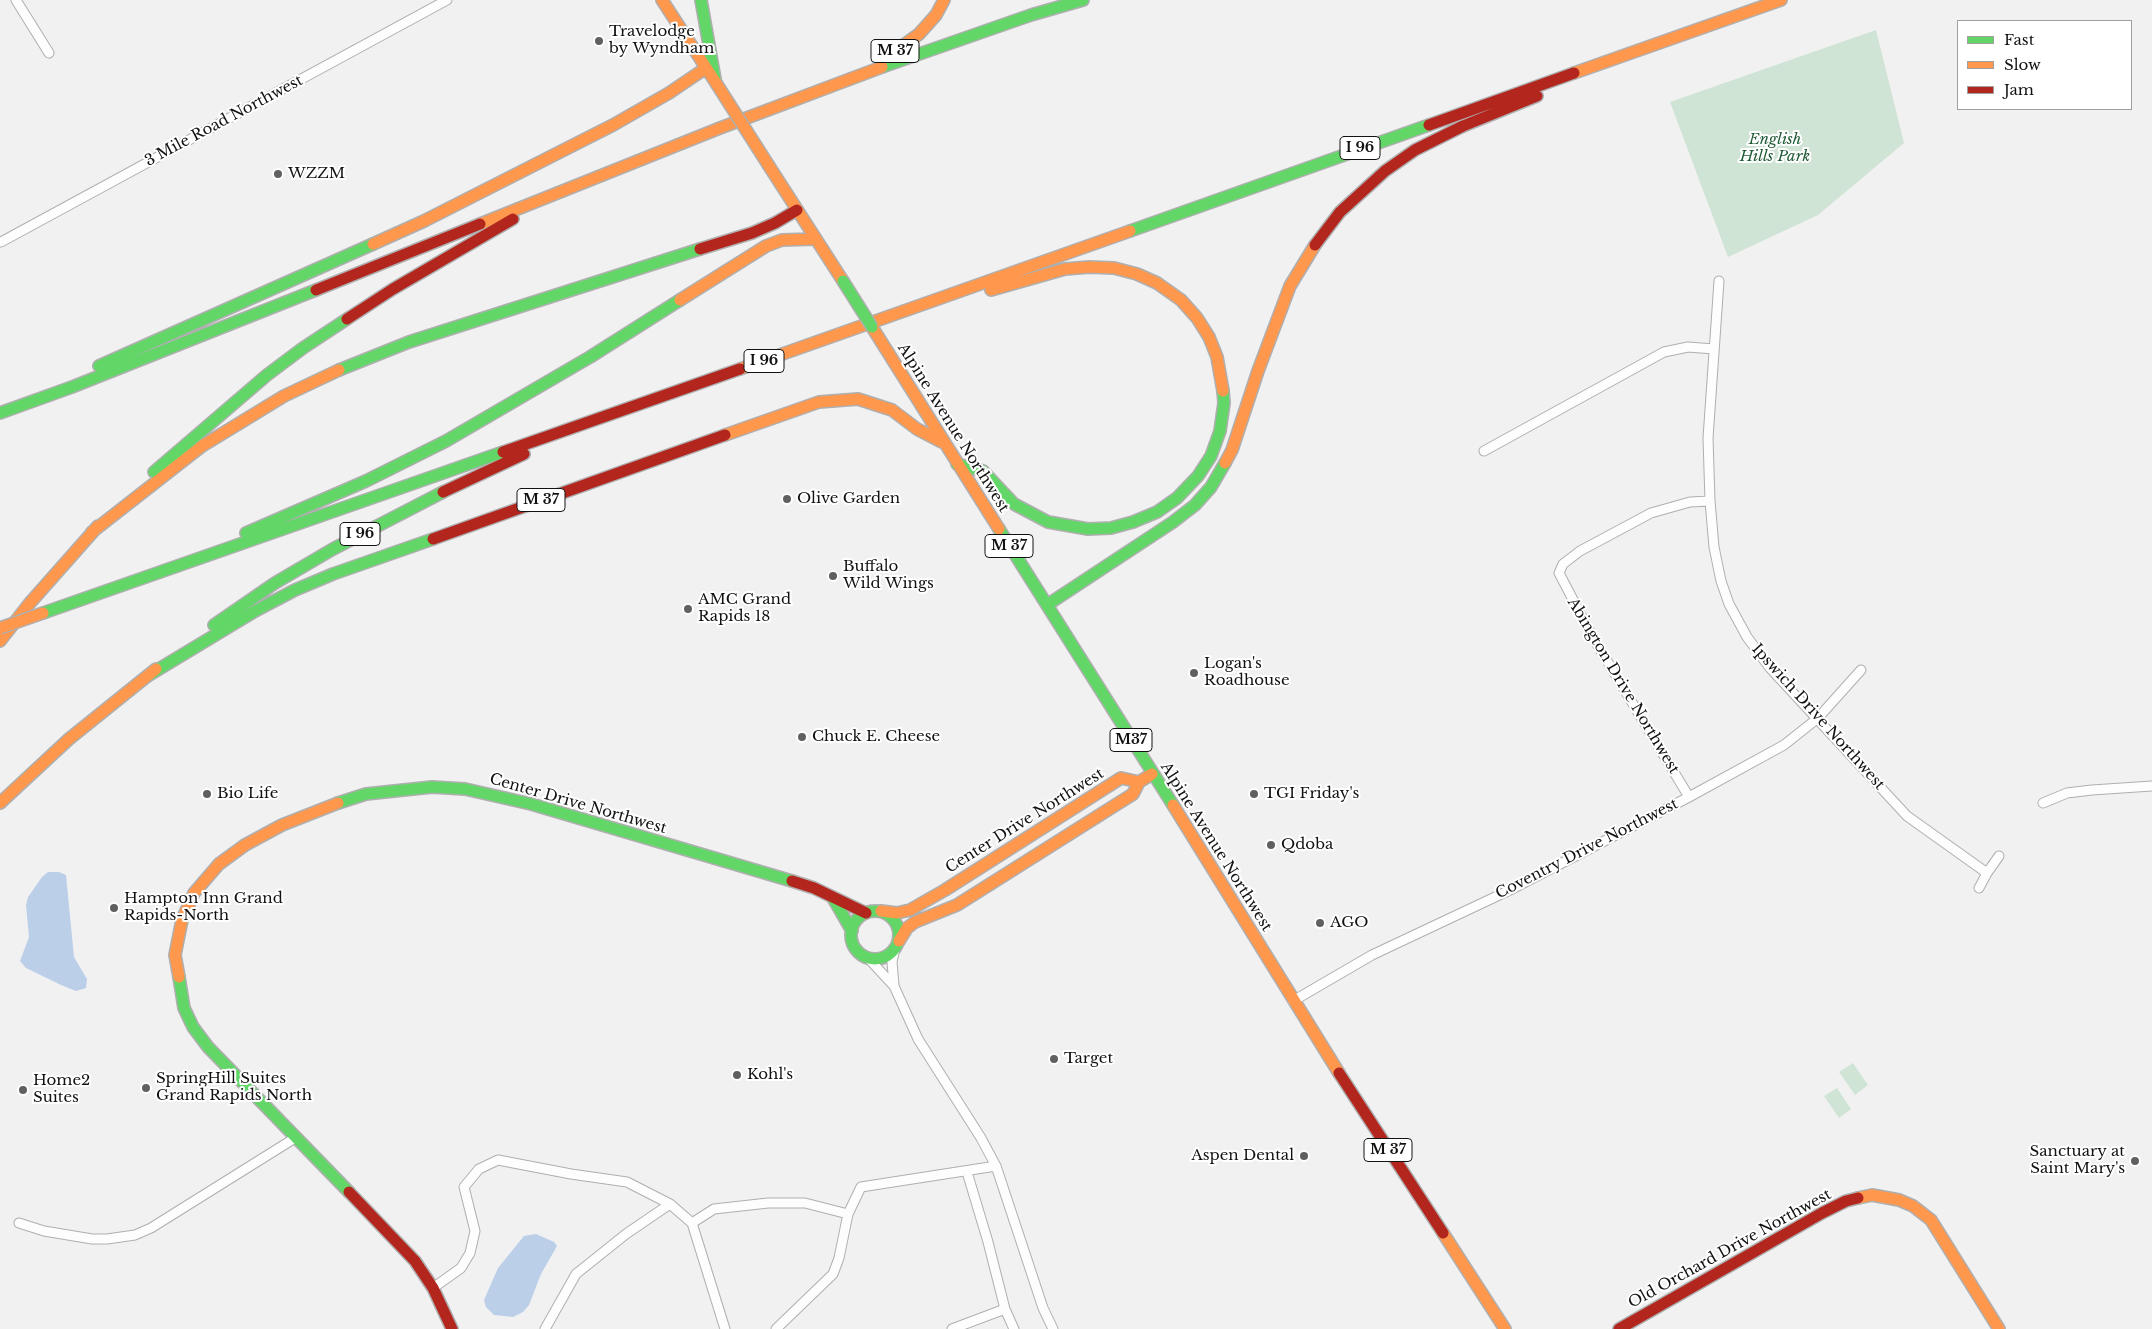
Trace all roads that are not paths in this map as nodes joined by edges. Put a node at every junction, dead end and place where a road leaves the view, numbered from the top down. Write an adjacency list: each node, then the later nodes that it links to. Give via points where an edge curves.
1 (17, 0): 9 (street)
2 (447, 0): 17 (street, 3 Mile Road Northwest)
3 (662, 0): 10 (main road, Alpine Avenue Northwest)
4 (701, 0): 11 (main road, M 37)
5 (944, 0): 12 (main road, M 37, via 919,34)
6 (1083, 0): 12 (main road, via 973,34)
7 (1781, 0): 8 (main road, I 96)
8 (1641, 49): 19 (main road, I 96); 29 (main road, via 1438,138 1397,162 1363,190 1320,237 1290,286 1232,450 1211,488 1173,522)
9 (49, 53)
10 (706, 68): 11 (main road, Alpine Avenue Northwest); 21 (main road, via 670,93 613,125 424,221 62,382)
11 (716, 83): 14 (main road, Alpine Avenue Northwest / M 37, bridge)
12 (832, 86): 13 (main road)
13 (567, 190): 21 (main road); 27 (main road, via 394,289 303,348 200,431)
14 (798, 210): 15 (main road); 16 (main road, Alpine Avenue Northwest / M 37)
15 (775, 223): 16 (main road, via 793,224); 27 (main road, via 710,247 409,342 345,367 284,396 202,446)
16 (816, 239): 23 (main road, Alpine Avenue Northwest / M 37, bridge); 28 (main road, via 782,240 766,246 446,441 350,489 230,540)
17 (1, 242)
18 (1719, 281): 20 (street, Ipswich Drive Northwest)
19 (940, 298): 22 (main road, I 96); 25 (main road, via 972,295 1081,268 1114,268 1137,274 1181,300 1197,318 1217,357 1223,383 1220,431 1211,456 1177,498 1157,512 1133,522 1111,528 1088,529 1048,522 1014,504 983,471)
20 (1714, 349): 24 (street, via 1688,347 1664,352); 26 (street, Ipswich Drive Northwest, via 1708,438)
21 (4, 412)
22 (588, 424): 28 (main road); 33 (main road, I 96, via 433,497 333,549 227,615)
23 (944, 443): 25 (main road, Alpine Avenue Northwest / M 37); 33 (main road, M 37, via 875,403 858,399 819,402 333,574 255,610)
24 (1484, 451)
25 (957, 464): 29 (main road, Alpine Avenue Northwest / M 37)
26 (1710, 501): 35 (street, Ipswich Drive Northwest, via 1714,547 1729,604 1747,637 1770,668); 39 (street, Abington Drive Northwest, via 1690,502 1651,513 1580,551 1563,564 1559,573 1592,636)
27 (92, 532): 31 (main road)
28 (203, 556): 30 (main road, bridge)
29 (1046, 605): 34 (main road, Alpine Avenue Northwest / M 37)
30 (0, 628)
31 (0, 640)
32 (1861, 670): 35 (street, Coventry Drive Northwest)
33 (149, 675): 40 (main road, I 96, via 69,739)
34 (1110, 706): 36 (main road, Alpine Avenue Northwest / M37)
35 (1818, 718): 39 (street, Coventry Drive Northwest, via 1784,745); 43 (street, Ipswich Drive Northwest, via 1908,816)
36 (1152, 774): 37 (main road); 52 (main road, Alpine Avenue Northwest / M 37)
37 (1139, 782): 46 (main road, Center Drive Northwest, via 1121,778 915,907 897,913); 49 (main road, via 1133,794 957,905 915,922 907,928)
38 (2152, 786): 41 (street, via 2067,793)
39 (1689, 797): 52 (street, Coventry Drive Northwest, via 1510,890 1372,955)
40 (0, 803)
41 (2043, 803)
42 (1999, 856): 43 (street)
43 (1987, 873): 44 (street)
44 (1979, 888)
45 (832, 897): 47 (main road, Center Drive Northwest); 48 (main road); 53 (main road, Center Drive Northwest, via 814,888 532,804 466,789 432,787 366,794 324,806 246,844 219,864 194,893 182,920 175,955 184,1008 193,1027)
46 (881, 911): 47 (main road); 49 (main road, via 898,926)
47 (866, 913): 48 (main road, via 854,924)
48 (852, 931): 50 (main road, via 855,947)
49 (897, 945): 50 (main road, via 883,958); 51 (street, via 892,962)
50 (867, 958): 51 (street)
51 (894, 986): 54 (street, via 918,1039)
52 (1293, 1001): 69 (main road, Alpine Avenue Northwest / M 37)
53 (295, 1138): 58 (street, via 151,1228 135,1234 107,1240 92,1239); 60 (main road, Center Drive Northwest, via 390,1233)
54 (996, 1166): 55 (street); 68 (street, via 1043,1308)
55 (967, 1172): 57 (street, via 861,1187); 61 (street)
56 (670, 1204): 59 (street); 60 (street, via 628,1182 498,1160 478,1169 464,1187 475,1231 470,1253 460,1268); 63 (street, via 576,1274)
57 (848, 1214): 59 (street, via 805,1203 768,1203 714,1210); 65 (street, via 833,1274)
58 (19, 1223)
59 (692, 1223): 64 (street)
60 (433, 1288): 62 (main road, Center Drive Northwest)
61 (1005, 1309): 66 (street); 67 (street)
62 (452, 1329)
63 (545, 1329)
64 (725, 1329)
65 (776, 1329)
66 (952, 1329)
67 (1014, 1329)
68 (1053, 1329)
69 (1505, 1329)
70 (1619, 1329): 71 (main road, Old Orchard Drive Northwest, via 1822,1213 1846,1201 1872,1195 1899,1200 1931,1220)
71 (1999, 1329)

